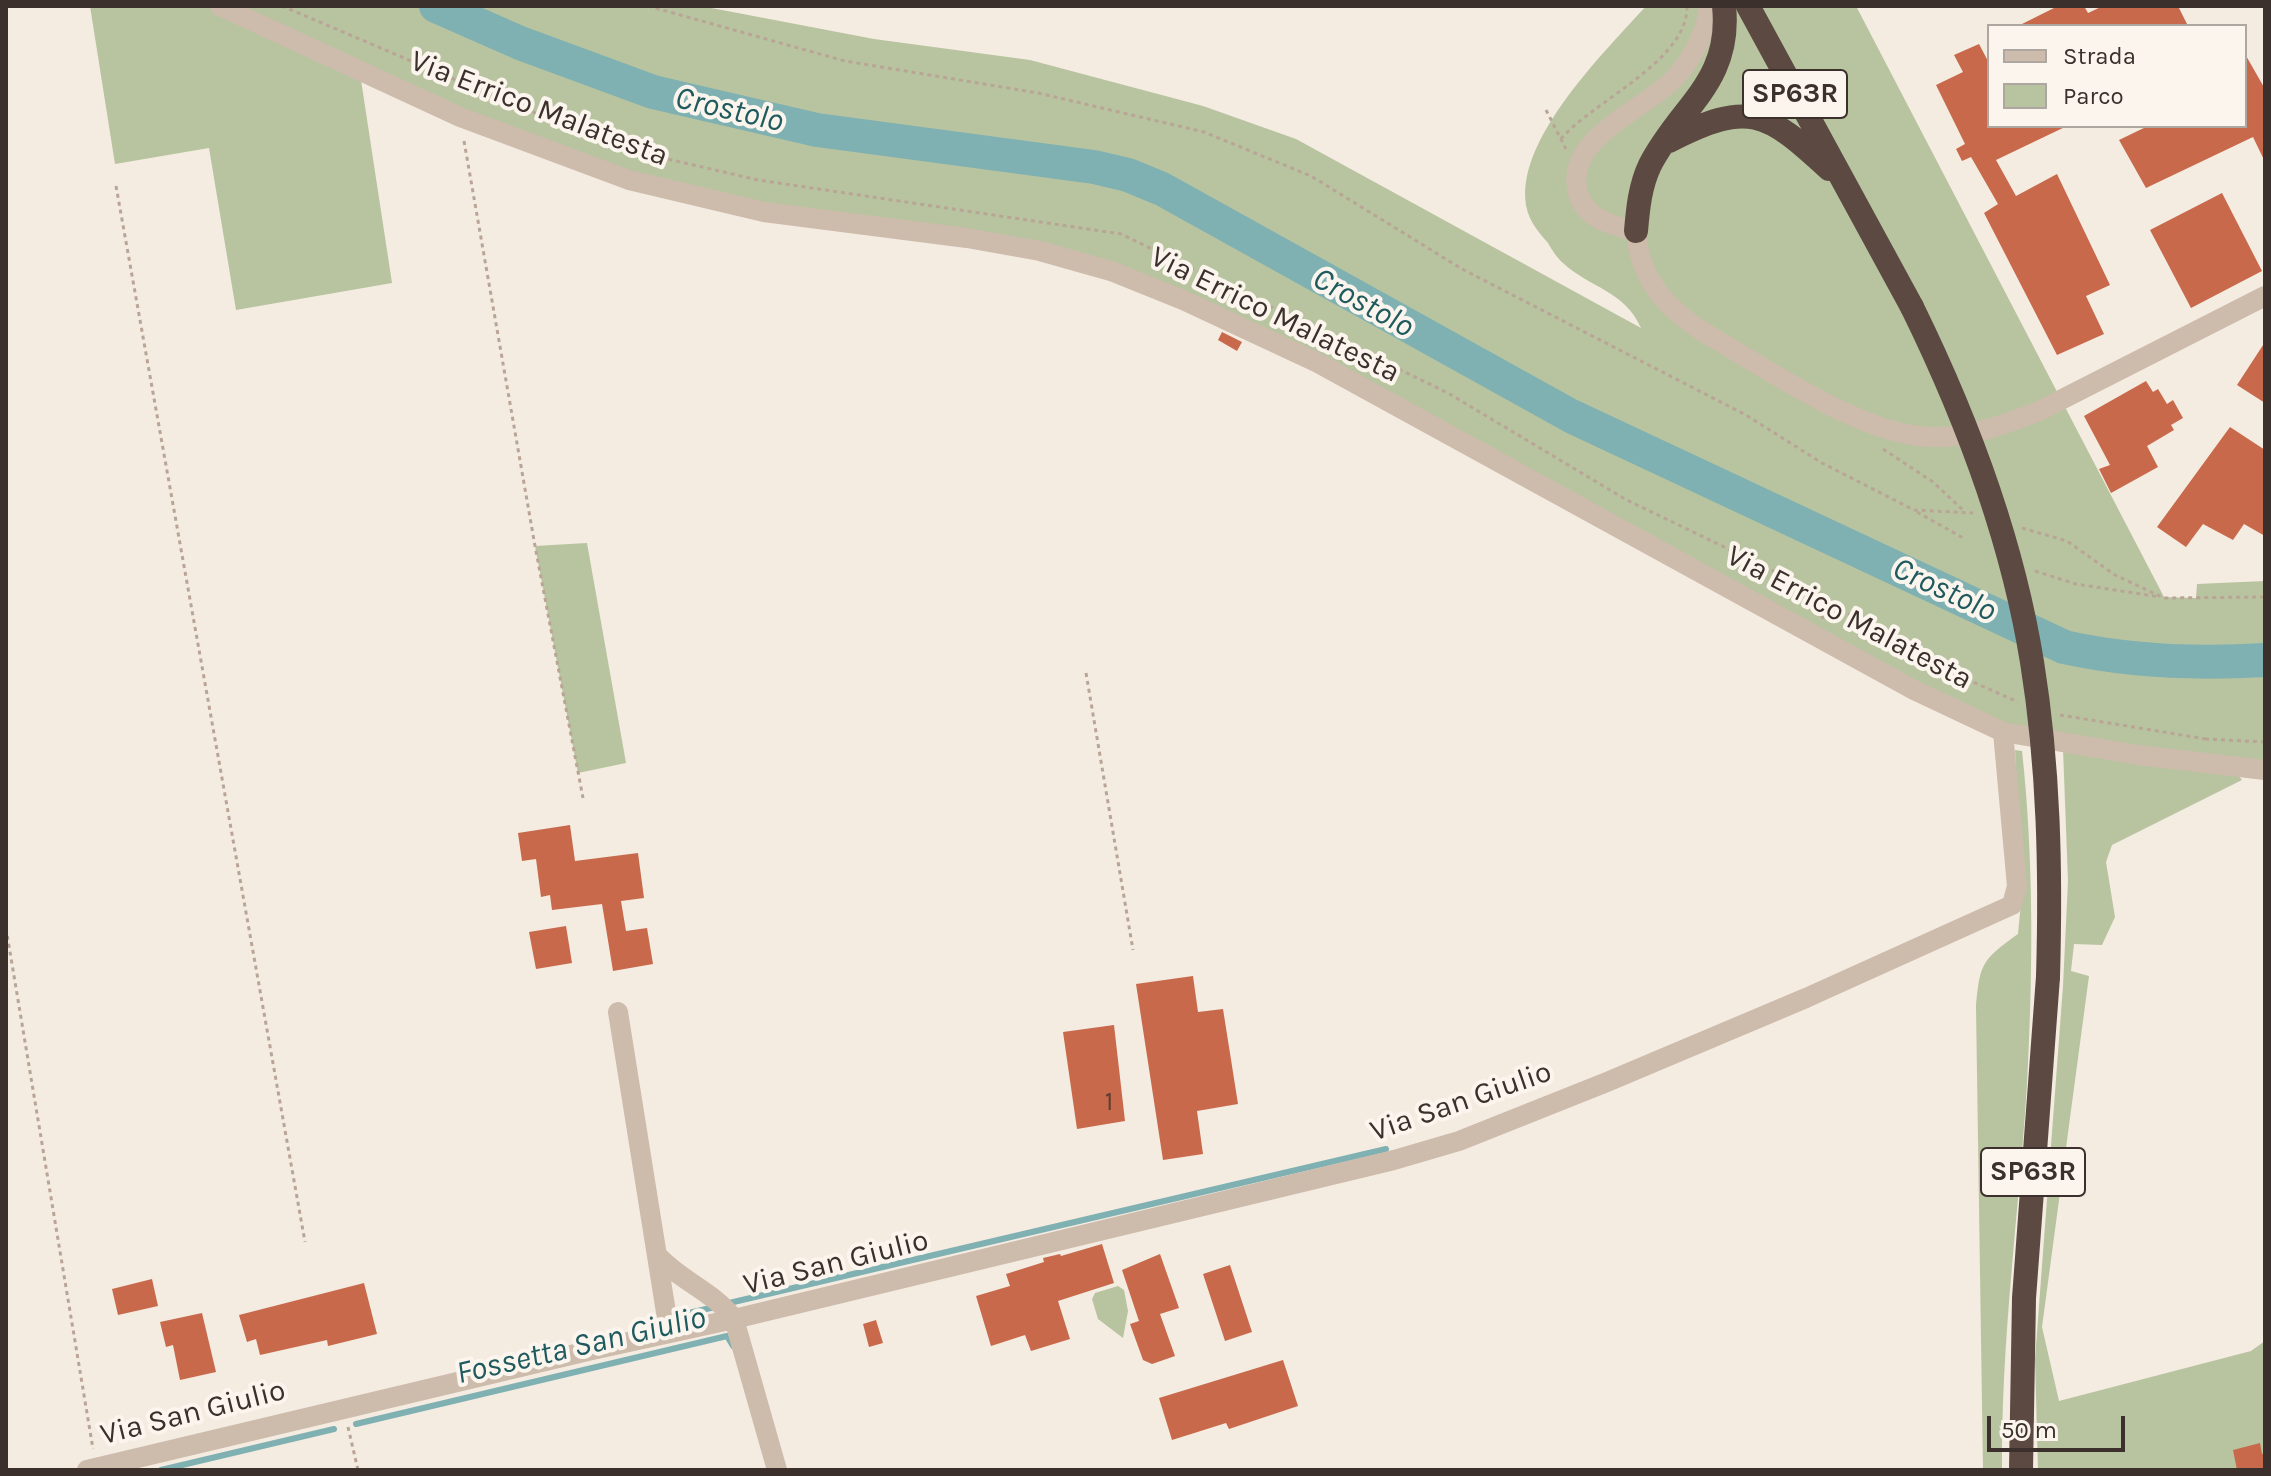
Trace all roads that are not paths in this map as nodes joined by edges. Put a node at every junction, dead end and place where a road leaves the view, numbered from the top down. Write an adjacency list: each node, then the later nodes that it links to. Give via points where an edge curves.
1 (220, 6): 9 (street, Via Errico Malatesta, via 460,117 605,172 764,212 1040,251 1111,271 1183,300 1318,363 1914,690)
2 (1708, 6): 7 (street, via 1697,44 1674,79 1590,144 1580,160 1576,184 1585,208 1604,222)
3 (1724, 6): 5 (highway, via 1726,27 1712,78)
4 (1748, 6): 6 (highway, SP63R)
5 (1663, 144): 6 (highway, via 1722,117 1760,119 1790,133); 7 (highway, via 1646,176)
6 (1843, 181): 17 (highway, SP63R, bridge, via 1912,307 1963,417 2004,540 2037,698 2050,875 2048,977 2024,1298)
7 (1636, 231): 8 (street, via 1646,275 1680,316 1869,425 1929,437 1962,434 2039,411)
8 (2265, 296)
9 (2003, 732): 10 (street, Via Errico Malatesta); 13 (street, Via San Giulio, via 2017,886 2012,905 2003,910 1806,998 1459,1141)
10 (2265, 770)
11 (618, 1012): 12 (street)
12 (657, 1255): 13 (street, via 719,1301); 14 (street)
13 (734, 1319): 14 (street, Via San Giulio); 16 (street, Via San Giulio)
14 (669, 1331): 15 (street, Via San Giulio)
15 (92, 1469)
16 (777, 1470)
17 (2021, 1470)

